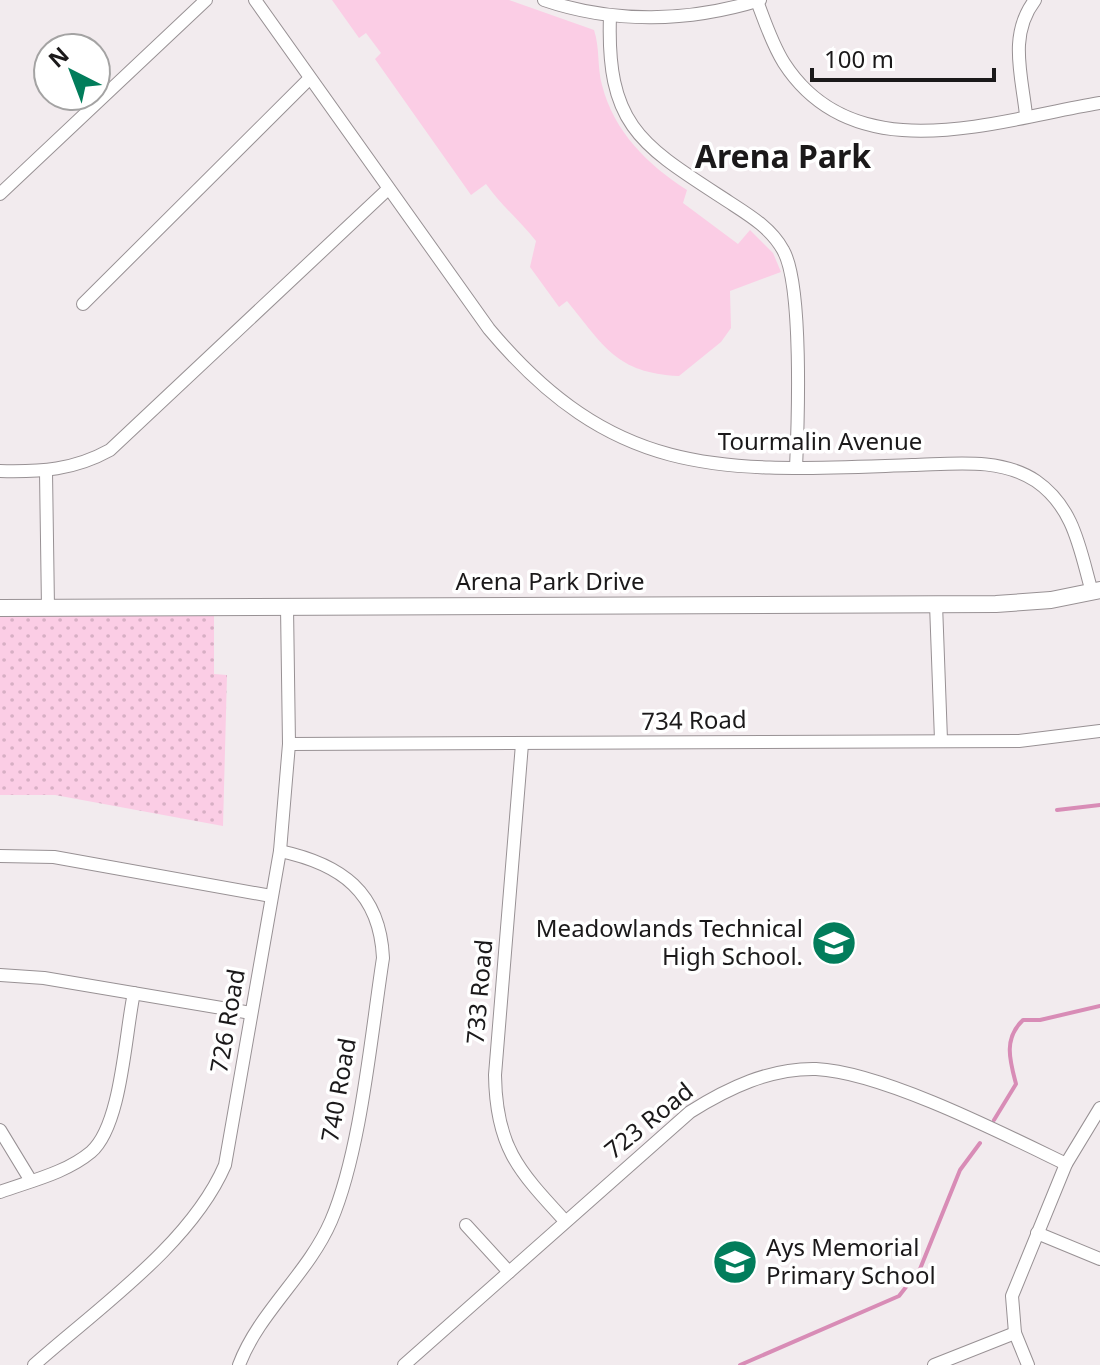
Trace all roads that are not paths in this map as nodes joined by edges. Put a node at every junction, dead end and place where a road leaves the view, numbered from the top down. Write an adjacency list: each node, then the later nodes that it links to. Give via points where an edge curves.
1 (206, 0): 11 (street)
2 (255, 0): 7 (street, Tourmalin Avenue)
3 (758, 0): 6 (street, via 694,15); 9 (street, via 774,44 795,78 815,99 856,123 937,131)
4 (1035, 0): 9 (street, via 1018,44)
5 (553, 1): 6 (street)
6 (610, 16): 13 (street, via 610,74 634,130 674,167 764,226 788,260 796,293)
7 (309, 79): 10 (street, Tourmalin Avenue); 12 (street)
8 (1100, 103): 9 (street)
9 (1026, 115)
10 (387, 190): 13 (street, Tourmalin Avenue, via 517,363 577,413 618,437 675,458); 15 (street, via 110,450)
11 (0, 194)
12 (83, 304)
13 (796, 468): 16 (street, Tourmalin Avenue, via 976,463 1022,473 1066,512)
14 (0, 471): 15 (street)
15 (46, 472): 20 (street)
16 (1096, 591): 17 (street, Arena Park Drive, via 1051,600)
17 (936, 604): 18 (street, Arena Park Drive); 22 (street)
18 (287, 607): 20 (street, Arena Park Drive); 23 (street, 726 Road)
19 (0, 608): 20 (street, Arena Park Drive)
20 (48, 608)
21 (1100, 731): 22 (street, 734 Road, via 1019,741)
22 (941, 740): 24 (street, 734 Road)
23 (289, 744): 24 (street, 734 Road); 25 (street, 726 Road)
24 (522, 744): 36 (street, 733 Road, via 495,1107 500,1131 526,1178)
25 (280, 851): 27 (street, 726 Road); 43 (street, 740 Road, via 319,862 357,888 376,917 383,958 353,1137 335,1208 308,1263)
26 (0, 856): 27 (street, via 54,857)
27 (271, 896): 30 (street, 726 Road)
28 (0, 975): 29 (street)
29 (134, 993): 30 (street); 34 (street, via 105,1133 88,1154)
30 (251, 1013): 42 (street, 726 Road, via 230,1144 215,1188 175,1240)
31 (1100, 1108): 33 (street)
32 (0, 1130): 34 (street)
33 (1066, 1164): 36 (street, 723 Road, via 886,1085 817,1069 793,1071 713,1097); 38 (street)
34 (31, 1181): 35 (street)
35 (0, 1192)
36 (565, 1221): 40 (street, 723 Road)
37 (466, 1225): 40 (street)
38 (1037, 1233): 39 (street); 41 (street, via 1012,1296)
39 (1100, 1259)
40 (509, 1272): 44 (street, 723 Road)
41 (1015, 1333): 45 (street); 46 (street)
42 (34, 1365)
43 (239, 1365)
44 (404, 1365)
45 (934, 1365)
46 (1028, 1365)

